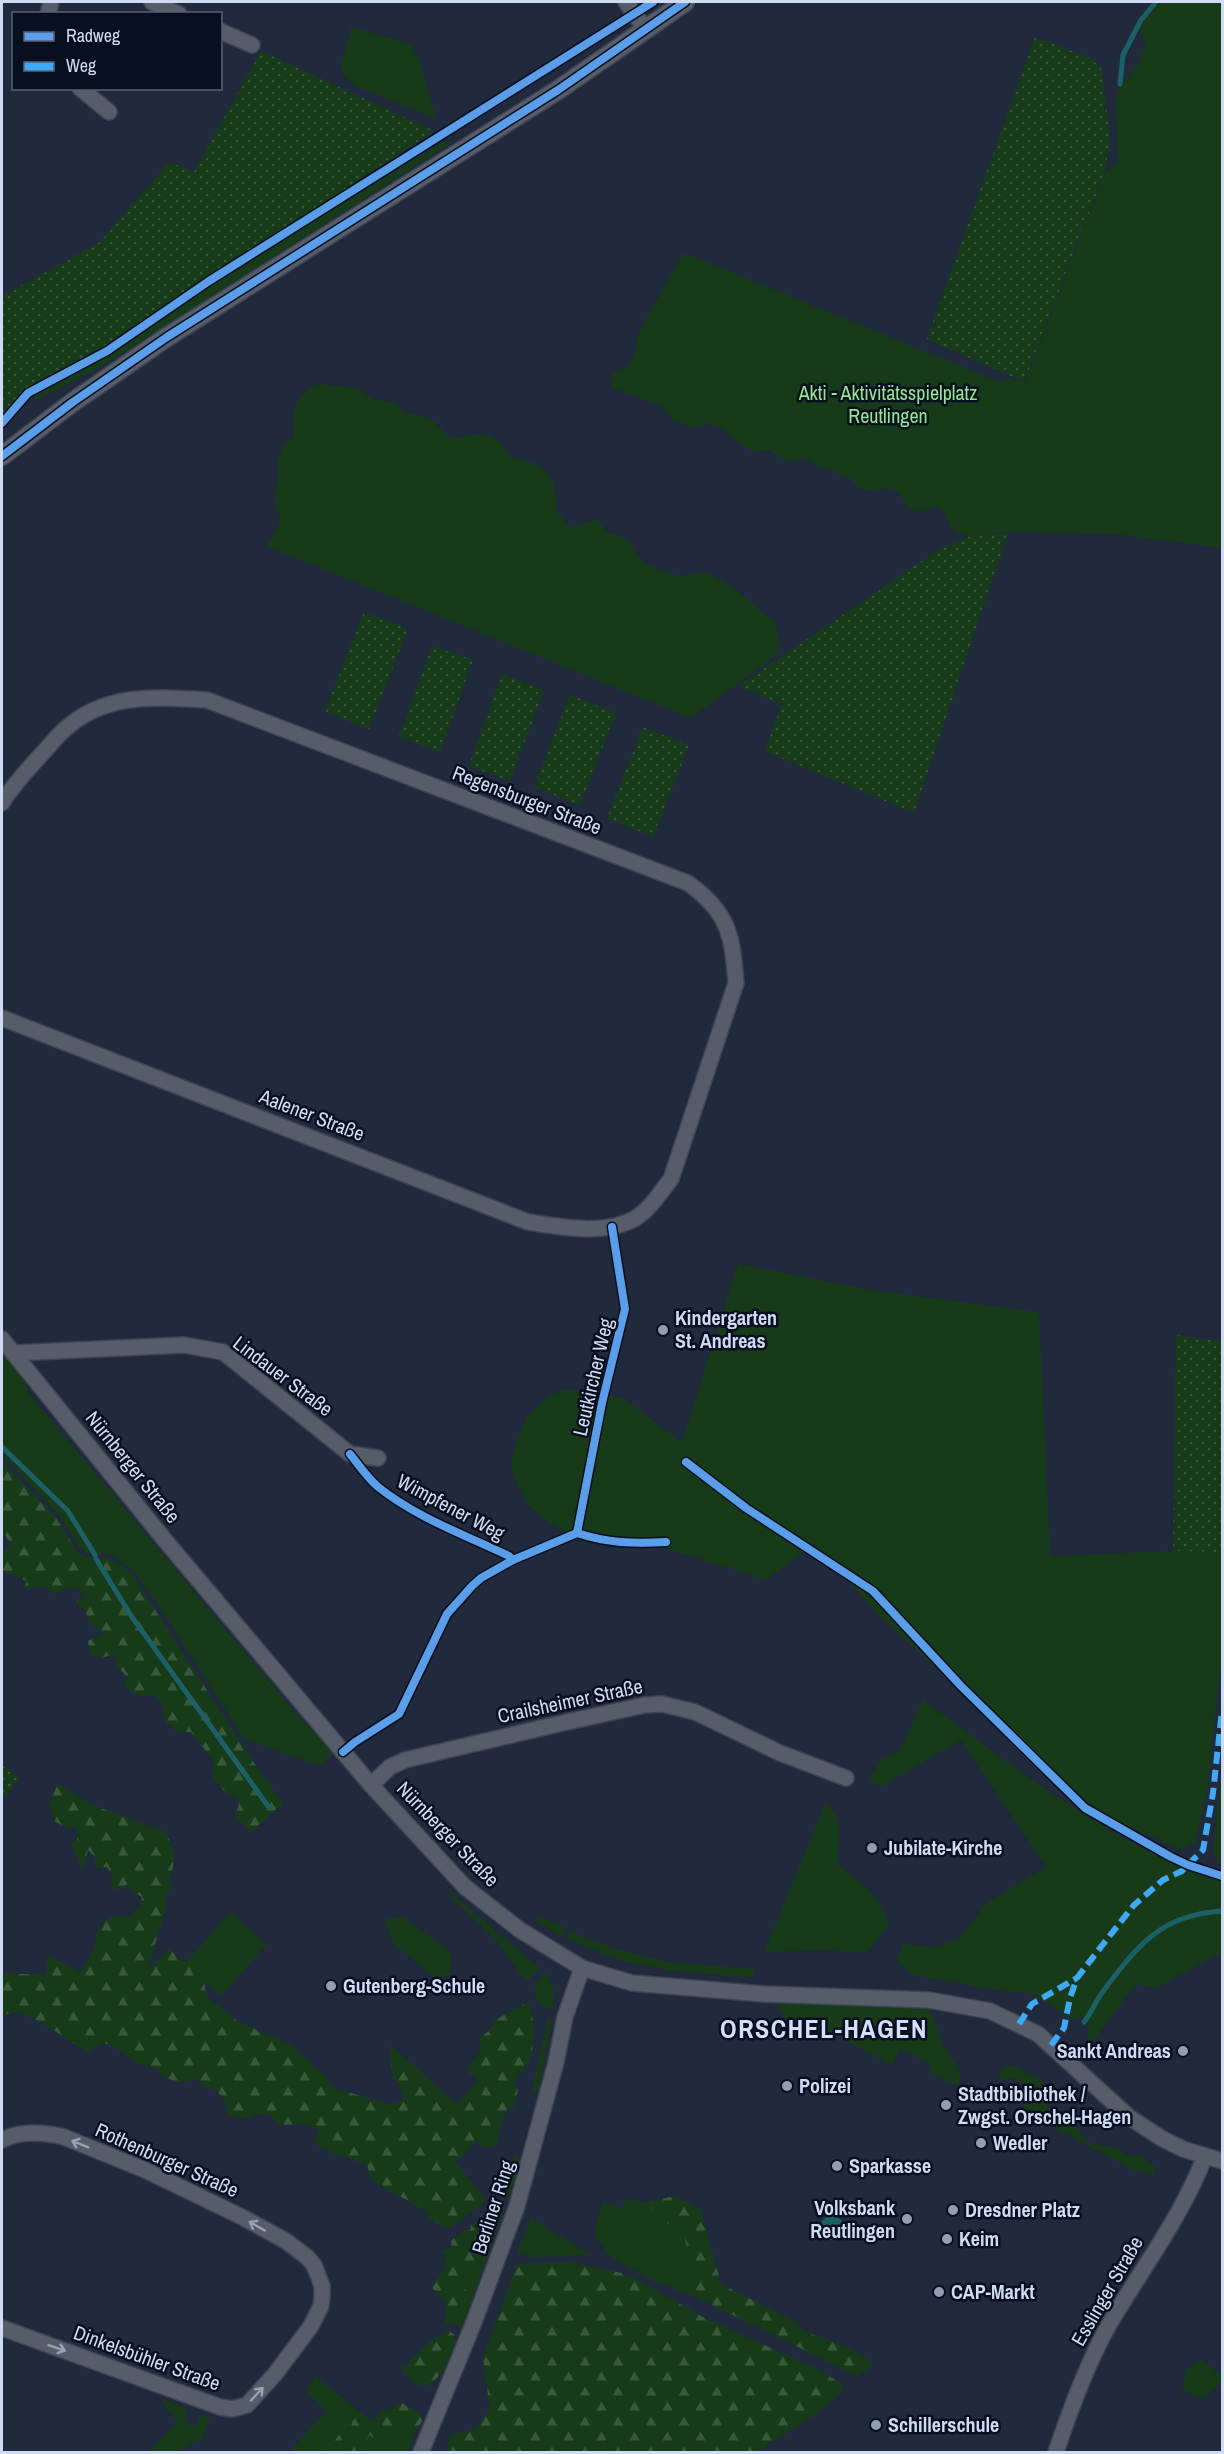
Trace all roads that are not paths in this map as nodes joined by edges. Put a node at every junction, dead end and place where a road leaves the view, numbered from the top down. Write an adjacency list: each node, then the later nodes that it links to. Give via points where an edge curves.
1 (152, 2): 4 (street)
2 (626, 2): 5 (street)
3 (685, 2): 5 (street)
4 (174, 12)
5 (646, 30): 10 (street, via 558,90 167,337)
6 (222, 32): 7 (street)
7 (252, 45)
8 (82, 90): 9 (street)
9 (109, 112)
10 (2, 456)
11 (2, 803): 13 (street, Regensburger Straße, via 64,730 84,716 112,702 149,696 207,700 688,883 709,898 728,926 736,983 671,1179 653,1204 635,1218)
12 (2, 1018): 13 (street, Aalener Straße, via 528,1222 569,1228)
13 (612, 1227)
14 (2, 1338): 15 (street, Nürnberger Straße)
15 (13, 1353): 16 (street, Lindauer Straße, via 184,1345 223,1352 350,1454); 18 (street, Nürnberger Straße)
16 (378, 1458)
17 (846, 1778): 18 (street, Crailsheimer Straße, via 780,1753 695,1712 662,1704 405,1760 390,1767)
18 (371, 1785): 19 (street, Nürnberger Straße, via 465,1887 520,1930)
19 (582, 1968): 21 (street, Nürnberger Straße, via 642,1984 764,1994 929,2000 990,2011 1038,2034 1129,2117 1161,2138); 25 (street, Berliner Ring, via 565,2017 517,2206)
20 (3, 2139): 23 (street, Rothenburger Straße, one-way to 20, via 286,2241 198,2194 64,2137 27,2133)
21 (1205, 2156): 22 (street, Nürnberger Straße); 26 (street, Esslinger Straße, via 1192,2189 1097,2348)
22 (1222, 2161)
23 (307, 2257): 24 (street, Dinkelsbühler Straße, one-way to 23, via 220,2406 240,2408 275,2374 317,2316 322,2286)
24 (2, 2328)
25 (421, 2452)
26 (1056, 2452)

